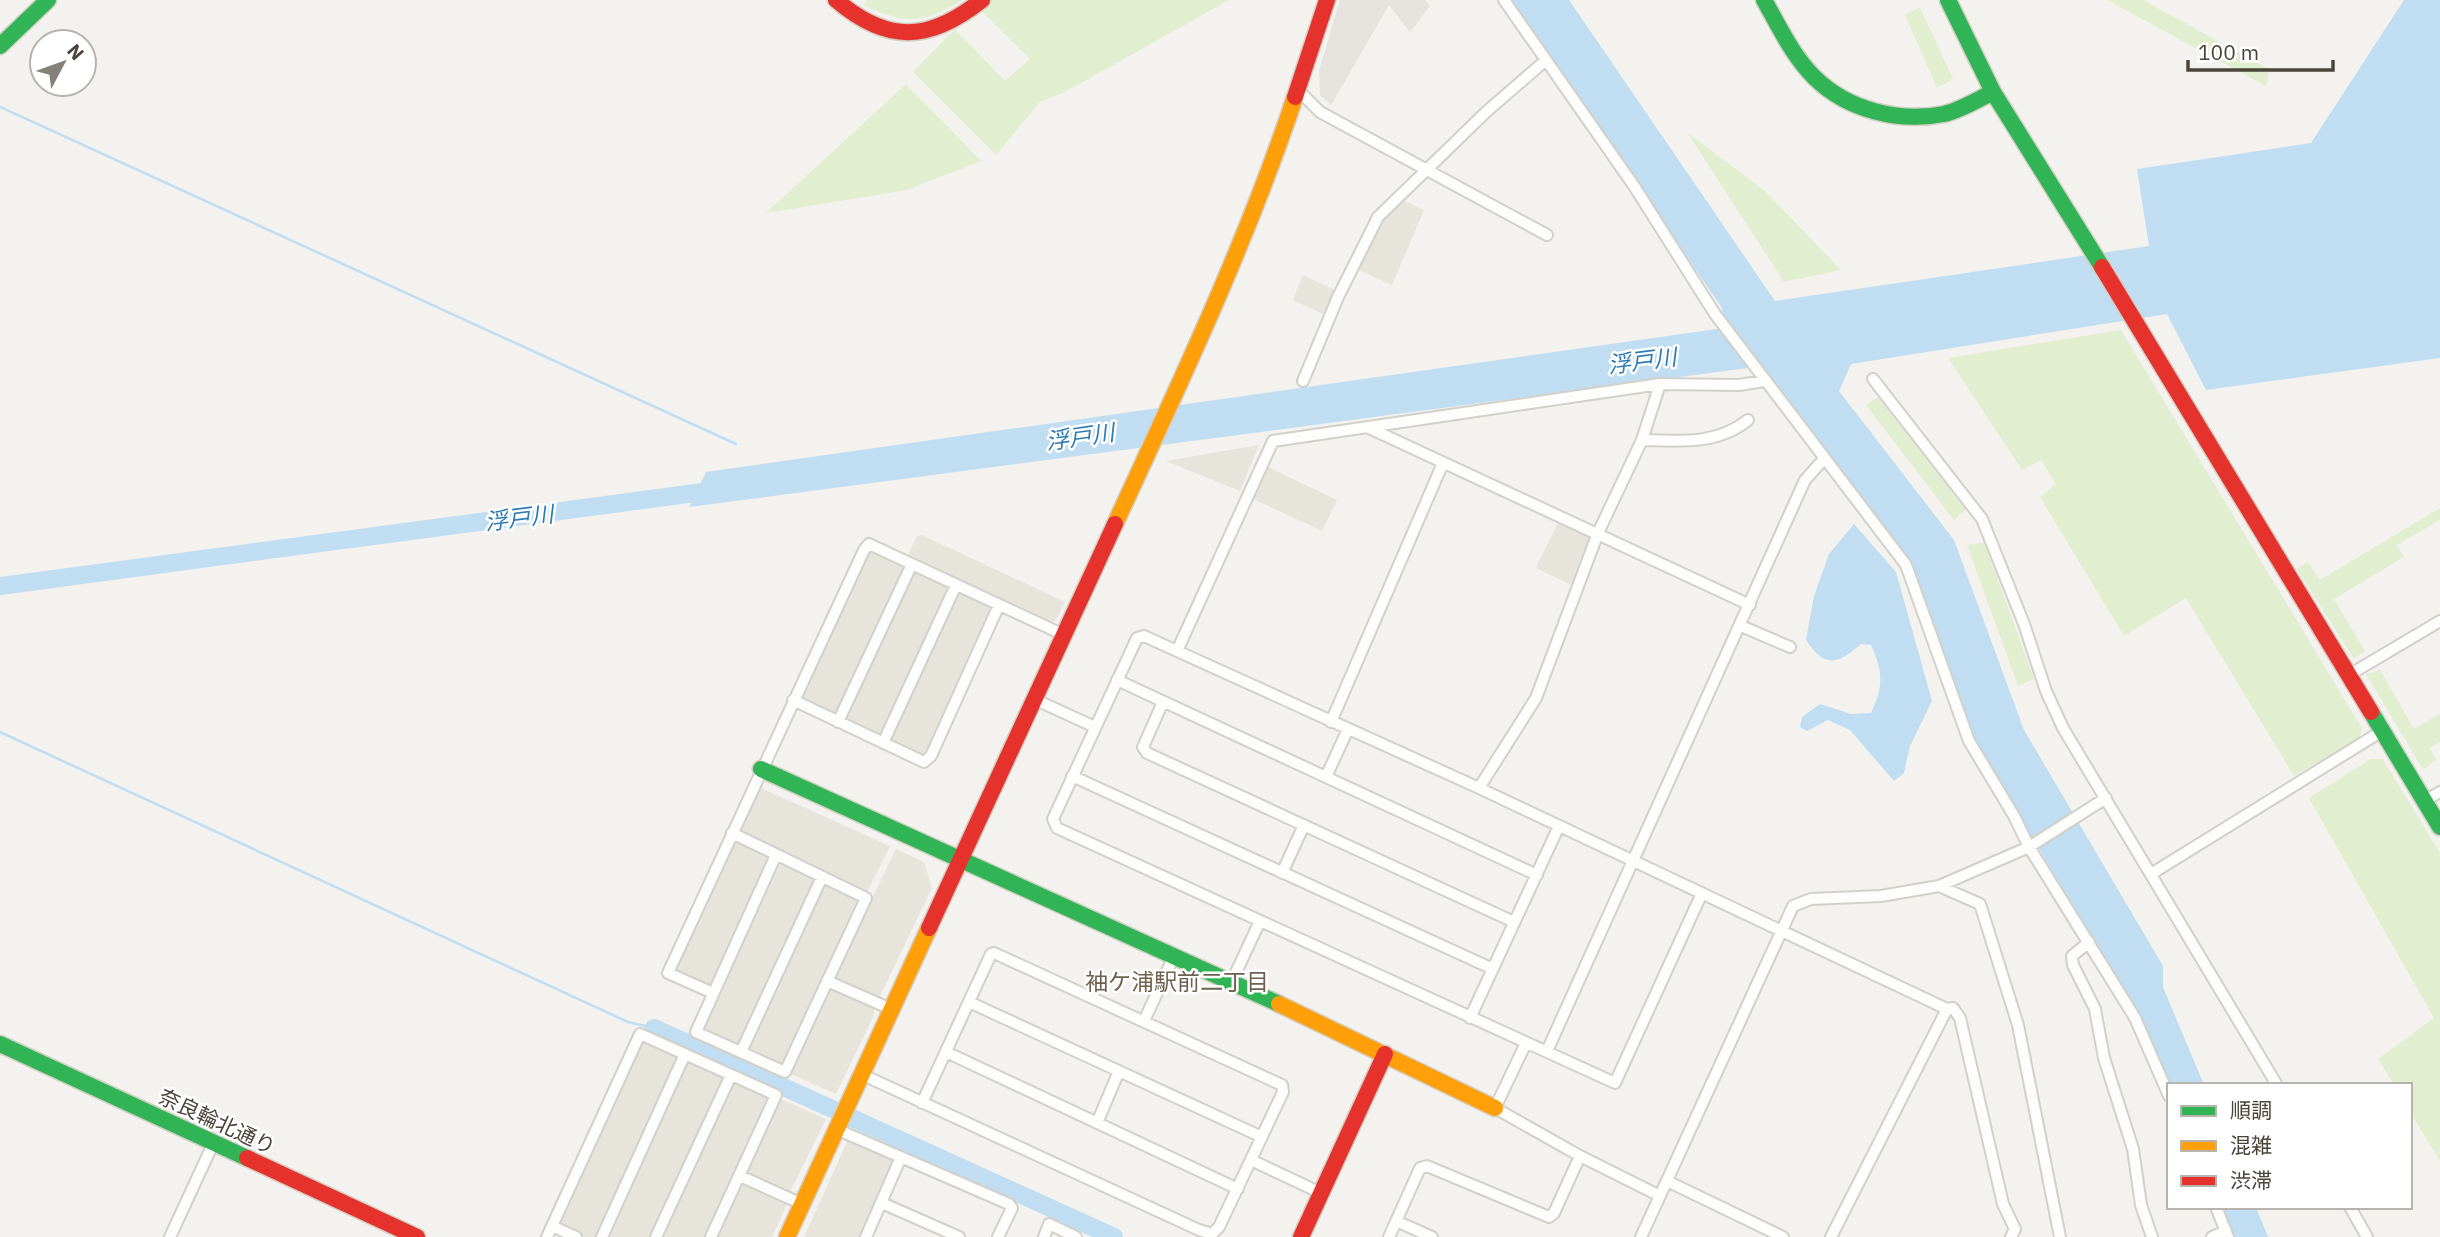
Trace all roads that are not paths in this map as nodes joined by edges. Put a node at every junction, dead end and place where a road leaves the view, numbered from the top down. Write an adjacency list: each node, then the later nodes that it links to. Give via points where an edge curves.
1 (48, 0): 8 (street)
2 (836, 0): 3 (street, via 872,27 891,33 941,29 960,20)
3 (982, 0)
4 (1327, 0): 10 (street)
5 (1504, 0): 9 (street)
6 (1764, 0): 11 (street, via 1814,77 1860,106 1886,114 1925,117)
7 (1948, 0): 11 (street)
8 (0, 46)
9 (1546, 60): 12 (street); 16 (street)
10 (1297, 89): 12 (street, via 1320,112); 30 (street, via 1248,229)
11 (1993, 92): 33 (street)
12 (1428, 170): 13 (street); 15 (street, via 1378,217)
13 (1547, 235)
14 (1873, 379): 49 (street, via 1982,519 2046,691)
15 (1303, 381)
16 (1765, 381): 17 (street); 21 (street)
17 (1660, 384): 19 (street); 20 (street)
18 (1748, 420): 20 (street, via 1722,436 1685,442)
19 (1369, 428): 22 (street); 32 (street, via 1273,441)
20 (1642, 440): 23 (street)
21 (1824, 459): 27 (street, via 1805,480); 55 (street, via 1910,571 1969,741)
22 (1443, 463): 23 (street); 39 (street)
23 (1598, 533): 27 (street); 47 (street, via 1536,698)
24 (912, 564): 25 (street); 36 (street, via 869,544); 38 (street)
25 (956, 585): 26 (street); 43 (street)
26 (999, 605): 30 (street); 43 (street, via 931,756 923,762)
27 (1750, 605): 29 (street)
28 (2440, 621): 33 (street)
29 (1741, 626): 31 (street); 58 (street)
30 (1065, 635): 35 (street)
31 (1790, 647)
32 (1177, 652): 34 (street, via 1144,636 1137,638); 39 (street)
33 (2349, 675): 42 (street)
34 (1117, 680): 37 (street); 40 (street)
35 (1036, 699): 40 (street); 57 (street)
36 (793, 700): 38 (street); 44 (street)
37 (1163, 702): 46 (street); 51 (street, via 1143,747 1147,753)
38 (838, 722): 43 (street)
39 (1331, 722): 41 (street)
40 (1095, 727): 45 (street)
41 (1348, 729): 46 (street); 47 (street)
42 (2382, 731): 50 (street); 60 (street)
43 (883, 743)
44 (761, 769): 54 (street); 57 (street)
45 (1072, 776): 59 (street); 65 (street, via 1053,819 1057,828)
46 (1326, 777): 61 (street)
47 (1479, 788): 52 (street)
48 (2440, 792): 50 (street)
49 (2106, 798): 55 (street); 60 (street)
50 (2424, 802): 53 (street)
51 (1304, 825): 59 (street); 66 (street)
52 (1559, 826): 58 (street); 61 (street)
53 (2440, 827)
54 (732, 833): 56 (street); 73 (street, via 668,973)
55 (2029, 848): 63 (street); 68 (street)
56 (776, 855): 62 (street); 73 (street)
57 (962, 856): 69 (street); 75 (street)
58 (1634, 861): 64 (street); 81 (street)
59 (1282, 873): 70 (street)
60 (2151, 874): 89 (street)
61 (1536, 875): 66 (street)
62 (822, 877): 71 (street, via 866,898); 82 (street)
63 (1939, 886): 67 (street, via 1881,896 1811,899 1793,906); 131 (street, via 1980,904 2018,1025)
64 (1702, 893): 67 (street); 81 (street, via 1615,1083)
65 (1260, 921): 72 (street); 77 (street)
66 (1514, 922): 70 (street)
67 (1783, 930): 76 (street); 101 (street)
68 (2089, 942): 90 (street, via 2135,1018); 132 (street, via 2072,956 2073,965 2095,1009)
69 (1174, 956): 72 (street); 78 (street)
70 (1493, 969): 77 (street)
71 (827, 981): 75 (street); 82 (street, via 785,1072)
72 (1231, 983): 85 (street)
73 (713, 993): 82 (street, via 696,1032)
74 (969, 1002): 78 (street, via 994,953); 83 (street); 86 (street)
75 (891, 1009): 87 (street)
76 (1947, 1009): 129 (street); 130 (street, via 1953,1008 1960,1018 2003,1204 2015,1229)
77 (1470, 1018): 79 (street)
78 (1144, 1021): 95 (street, via 1282,1085)
79 (1526, 1043): 81 (street); 92 (street)
80 (0, 1044): 96 (street, 奈良輪北通り)
81 (1547, 1051)
82 (741, 1052)
83 (946, 1052): 91 (street); 93 (street)
84 (685, 1054): 88 (street); 110 (street, via 640,1034); 115 (street)
85 (1385, 1054): 92 (street); 103 (street)
86 (1119, 1071): 93 (street); 95 (street)
87 (861, 1074): 91 (street); 94 (street)
88 (731, 1075): 100 (street, via 776,1095); 116 (street)
89 (2276, 1083)
90 (2167, 1091)
91 (922, 1103): 102 (street, via 1212,1234)
92 (1495, 1108): 97 (street)
93 (1097, 1123): 102 (street)
94 (837, 1125): 98 (street); 106 (street)
95 (1262, 1137): 99 (street)
96 (213, 1144): 112 (street); 113 (street, 奈良輪北通り)
97 (1580, 1156): 104 (street); 109 (street, via 1549,1217 1427,1166 1420,1168)
98 (901, 1157): 105 (street); 121 (street, via 1009,1204 1012,1208)
99 (1251, 1160): 102 (street); 103 (street)
100 (740, 1176): 106 (street); 117 (street)
101 (1667, 1181): 104 (street); 128 (street)
102 (1238, 1189)
103 (1321, 1193): 124 (street)
104 (1660, 1196): 127 (street)
105 (882, 1203): 119 (street); 120 (street)
106 (802, 1204): 118 (street)
107 (2218, 1209): 111 (street)
108 (2351, 1209): 134 (street)
109 (1396, 1221): 125 (street); 126 (street)
110 (550, 1232): 114 (street)
111 (2227, 1234): 133 (street)
112 (170, 1237)
113 (417, 1237)
114 (576, 1237)
115 (601, 1237)
116 (656, 1237)
117 (711, 1237)
118 (787, 1237)
119 (866, 1237)
120 (959, 1237)
121 (998, 1237)
122 (1044, 1237): 123 (street, via 1049,1224)
123 (1076, 1237)
124 (1301, 1237)
125 (1389, 1237)
126 (1432, 1237)
127 (1641, 1237)
128 (1783, 1237)
129 (1831, 1237)
130 (2011, 1237)
131 (2060, 1237)
132 (2152, 1237)
133 (2211, 1237)
134 (2367, 1237)

